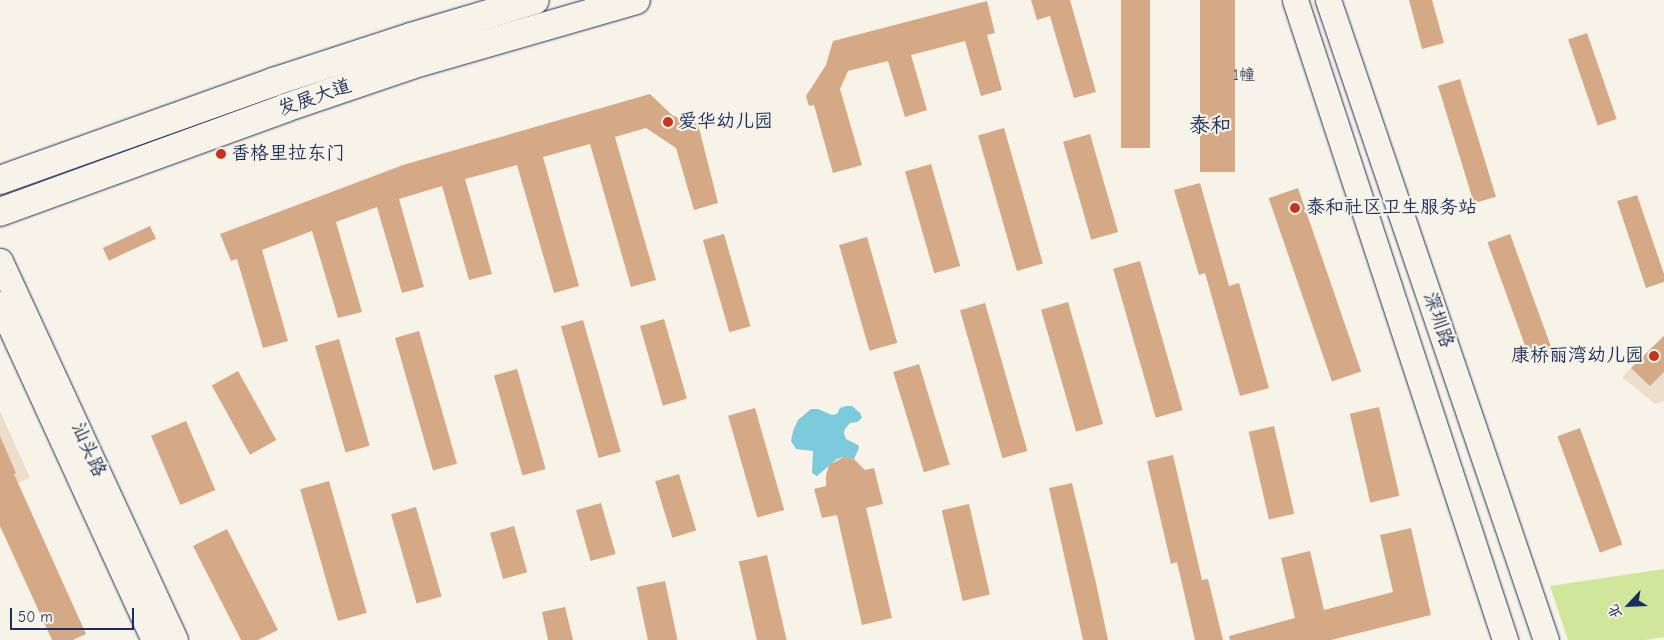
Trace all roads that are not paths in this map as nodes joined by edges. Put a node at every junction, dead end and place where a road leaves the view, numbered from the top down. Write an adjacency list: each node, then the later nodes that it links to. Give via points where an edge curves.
1 (535, 0): 5 (main road, 发展大道, via 273,82)
2 (636, 0): 6 (main road, 发展大道, via 411,65)
3 (1295, 0): 11 (street, 深圳路)
4 (1328, 0): 12 (street, 深圳路)
5 (0, 180)
6 (0, 212)
7 (0, 261): 10 (street, 汕头路)
8 (0, 304): 9 (street, 汕头路)
9 (154, 640)
10 (175, 640)
11 (1505, 640)
12 (1546, 640)

